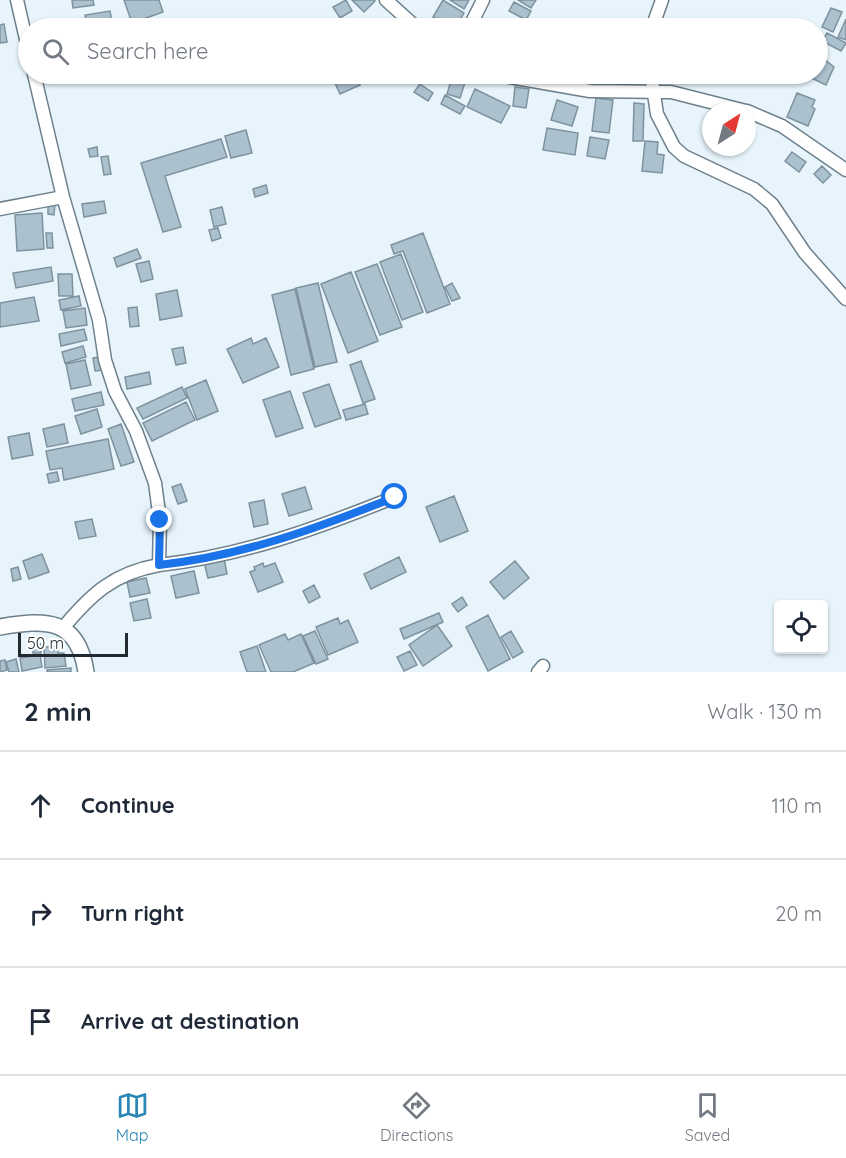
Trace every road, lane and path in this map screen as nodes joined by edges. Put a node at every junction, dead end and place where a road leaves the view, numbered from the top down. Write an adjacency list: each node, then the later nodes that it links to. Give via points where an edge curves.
1 (17, 0): 5 (street)
2 (386, 0): 6 (street)
3 (483, 0): 7 (street)
4 (661, 0): 8 (street)
5 (21, 18)
6 (406, 18)
7 (474, 18)
8 (655, 18)
9 (36, 84): 16 (street)
10 (550, 84): 12 (street, via 590,91)
11 (653, 84): 12 (street)
12 (654, 93): 13 (street); 18 (street, via 657,114 674,147 684,156 754,189 772,204 805,253)
13 (715, 102)
14 (756, 115): 15 (street, via 782,126)
15 (846, 170)
16 (63, 197): 17 (street); 20 (street, via 99,321 105,360 155,483 160,520)
17 (0, 209)
18 (846, 299)
19 (395, 497): 20 (street, via 311,531 236,553)
20 (159, 565): 22 (street, via 143,568 98,590)
21 (0, 627): 22 (street, via 26,622)
22 (63, 628): 23 (street, via 78,640)
23 (86, 672)

